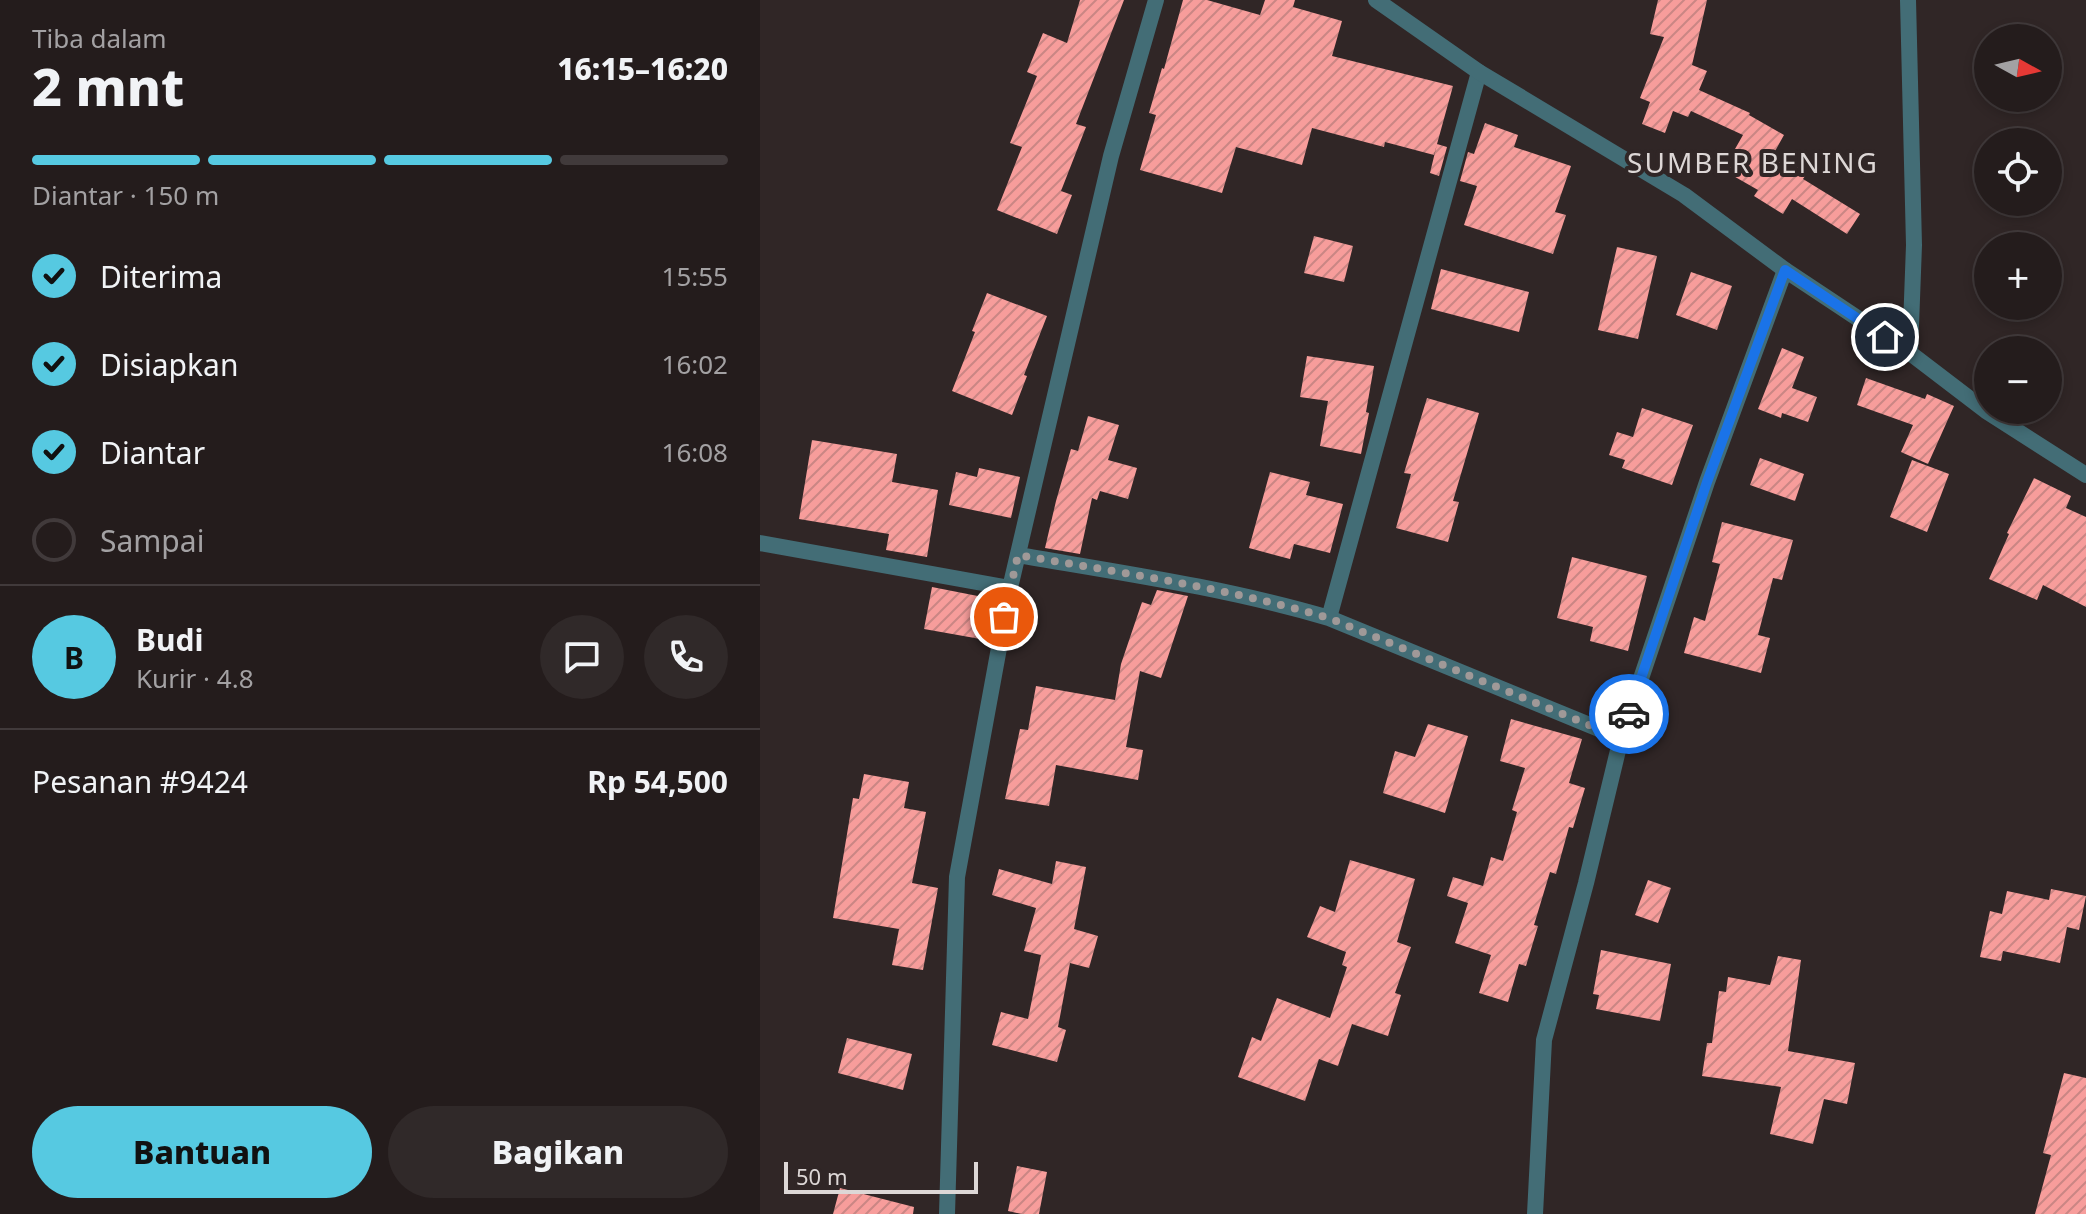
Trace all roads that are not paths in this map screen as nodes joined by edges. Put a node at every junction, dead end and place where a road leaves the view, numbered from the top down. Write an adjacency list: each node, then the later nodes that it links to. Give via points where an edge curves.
1 (1156, 0): 9 (street, via 1111,156)
2 (1376, 0): 4 (street)
3 (1908, 0): 6 (street, via 1914,245)
4 (1479, 72): 5 (street, via 1684,195); 11 (street)
5 (1785, 270): 6 (street); 12 (street)
6 (1910, 353): 7 (street, via 1986,411)
7 (2086, 475)
8 (760, 543): 10 (street)
9 (1018, 555): 10 (street); 11 (street, via 1187,584)
10 (1010, 588): 13 (street, via 957,877)
11 (1329, 618): 12 (street)
12 (1621, 738): 14 (street, via 1544,1040)
13 (947, 1214)
14 (1535, 1214)

